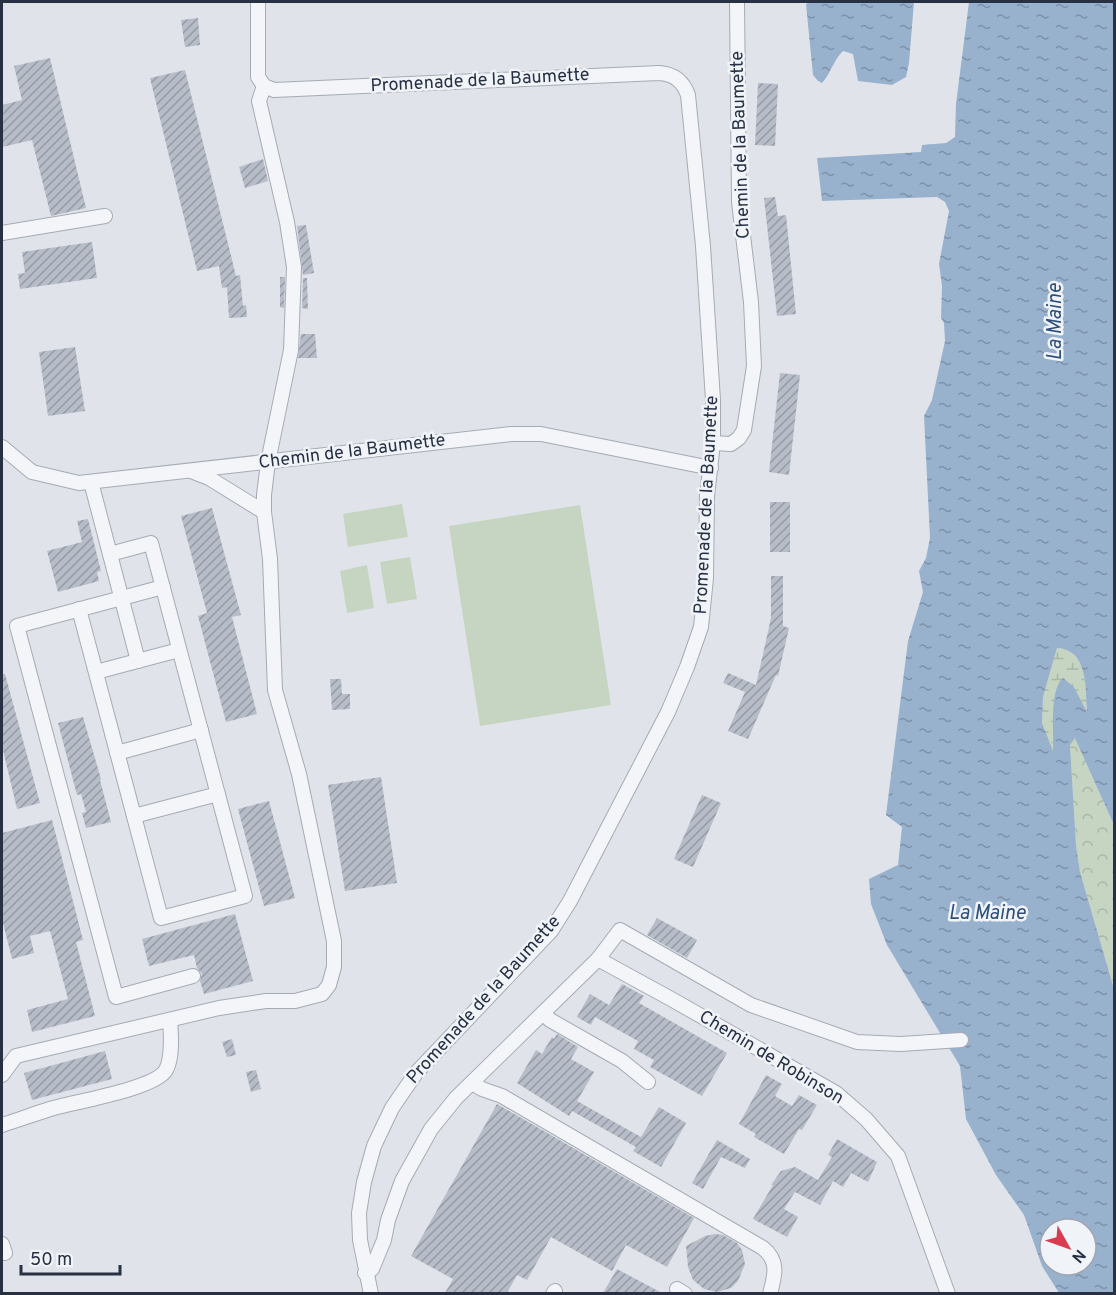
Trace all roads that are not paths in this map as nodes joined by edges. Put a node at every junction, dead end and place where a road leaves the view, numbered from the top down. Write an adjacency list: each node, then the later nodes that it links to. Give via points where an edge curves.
1 (258, 2): 3 (street, via 258,77)
2 (737, 2): 6 (street, Chemin de la Baumette, via 739,202 754,366 742,434 731,444)
3 (269, 88): 6 (street, Promenade de la Baumette, via 659,73 677,78 686,88 689,103 713,400); 8 (street, via 259,101 294,267 291,350)
4 (105, 216): 5 (street)
5 (2, 232)
6 (713, 443): 9 (street, Promenade de la Baumette)
7 (2, 447): 11 (street, Chemin de la Baumette, via 32,472)
8 (268, 462): 9 (street, Chemin de la Baumette, via 511,434 541,435); 10 (street, Chemin de la Baumette); 12 (street)
9 (711, 468): 34 (street, Promenade de la Baumette, via 701,627 668,712 551,931 416,1073 392,1108 374,1146 364,1182 359,1213)
10 (189, 471): 11 (street, Chemin de la Baumette); 12 (street)
11 (91, 482): 13 (street)
12 (264, 512): 27 (street, via 270,559 275,690 302,786 334,941 334,967 322,994 296,1001 219,1008)
13 (110, 554): 14 (street, via 151,543); 15 (street)
14 (163, 587): 15 (street); 17 (street)
15 (121, 598): 16 (street); 18 (street)
16 (79, 609): 19 (street); 25 (street, via 17,626 116,997)
17 (179, 650): 18 (street); 20 (street)
18 (138, 661): 19 (street)
19 (96, 672): 21 (street)
20 (201, 730): 21 (street); 22 (street)
21 (117, 753): 23 (street)
22 (218, 794): 23 (street); 23 (street, via 245,896 161,918)
23 (134, 816)
24 (598, 959): 26 (street); 28 (street, via 620,930 751,1005 857,1042); 38 (street, Chemin de Robinson, via 836,1093 866,1119 898,1156)
25 (193, 976)
26 (543, 1013): 30 (street, via 622,1061); 31 (street)
27 (170, 1020): 29 (street, via 16,1056); 32 (street, via 172,1040 167,1069 159,1078)
28 (961, 1040)
29 (2, 1075)
30 (648, 1082)
31 (472, 1083): 33 (street, via 443,1113 415,1154 394,1201); 37 (street, via 502,1096 763,1248 775,1264)
32 (2, 1125)
33 (384, 1240): 34 (street); 35 (street, via 372,1269)
34 (361, 1246): 35 (street, Promenade de la Baumette)
35 (365, 1273): 36 (street, Promenade de la Baumette)
36 (371, 1293)
37 (770, 1293)
38 (948, 1293)

